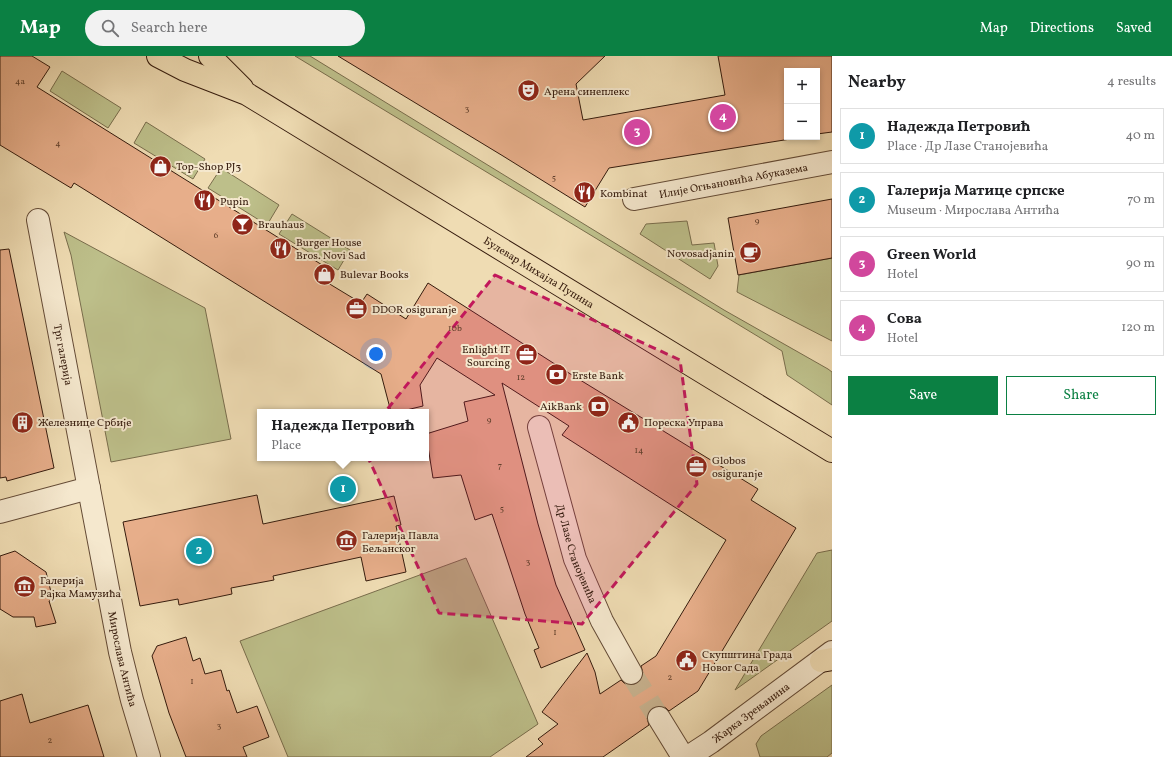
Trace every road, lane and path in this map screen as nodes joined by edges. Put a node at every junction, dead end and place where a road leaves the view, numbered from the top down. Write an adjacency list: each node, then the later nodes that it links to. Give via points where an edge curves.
1 (158, 56): 3 (main road, Булевар Михајла Пупина, via 185,70)
2 (210, 56): 3 (main road, Булевар Михајла Пупина)
3 (247, 94): 8 (main road, Булевар Михајла Пупина)
4 (832, 162): 5 (street, Илије Огњановића Абуказема)
5 (634, 200)
6 (38, 220): 9 (street, Трг галерија)
7 (539, 427): 12 (street, Др Лазе Станојевића, via 575,559 602,621)
8 (832, 451)
9 (89, 488): 10 (street); 14 (street, Мирослава Антића, via 120,652)
10 (0, 512)
11 (828, 657): 16 (street, Жарка Зрењанина)
12 (631, 673)
13 (659, 718): 15 (street)
14 (149, 757)
15 (683, 757)
16 (688, 757)

